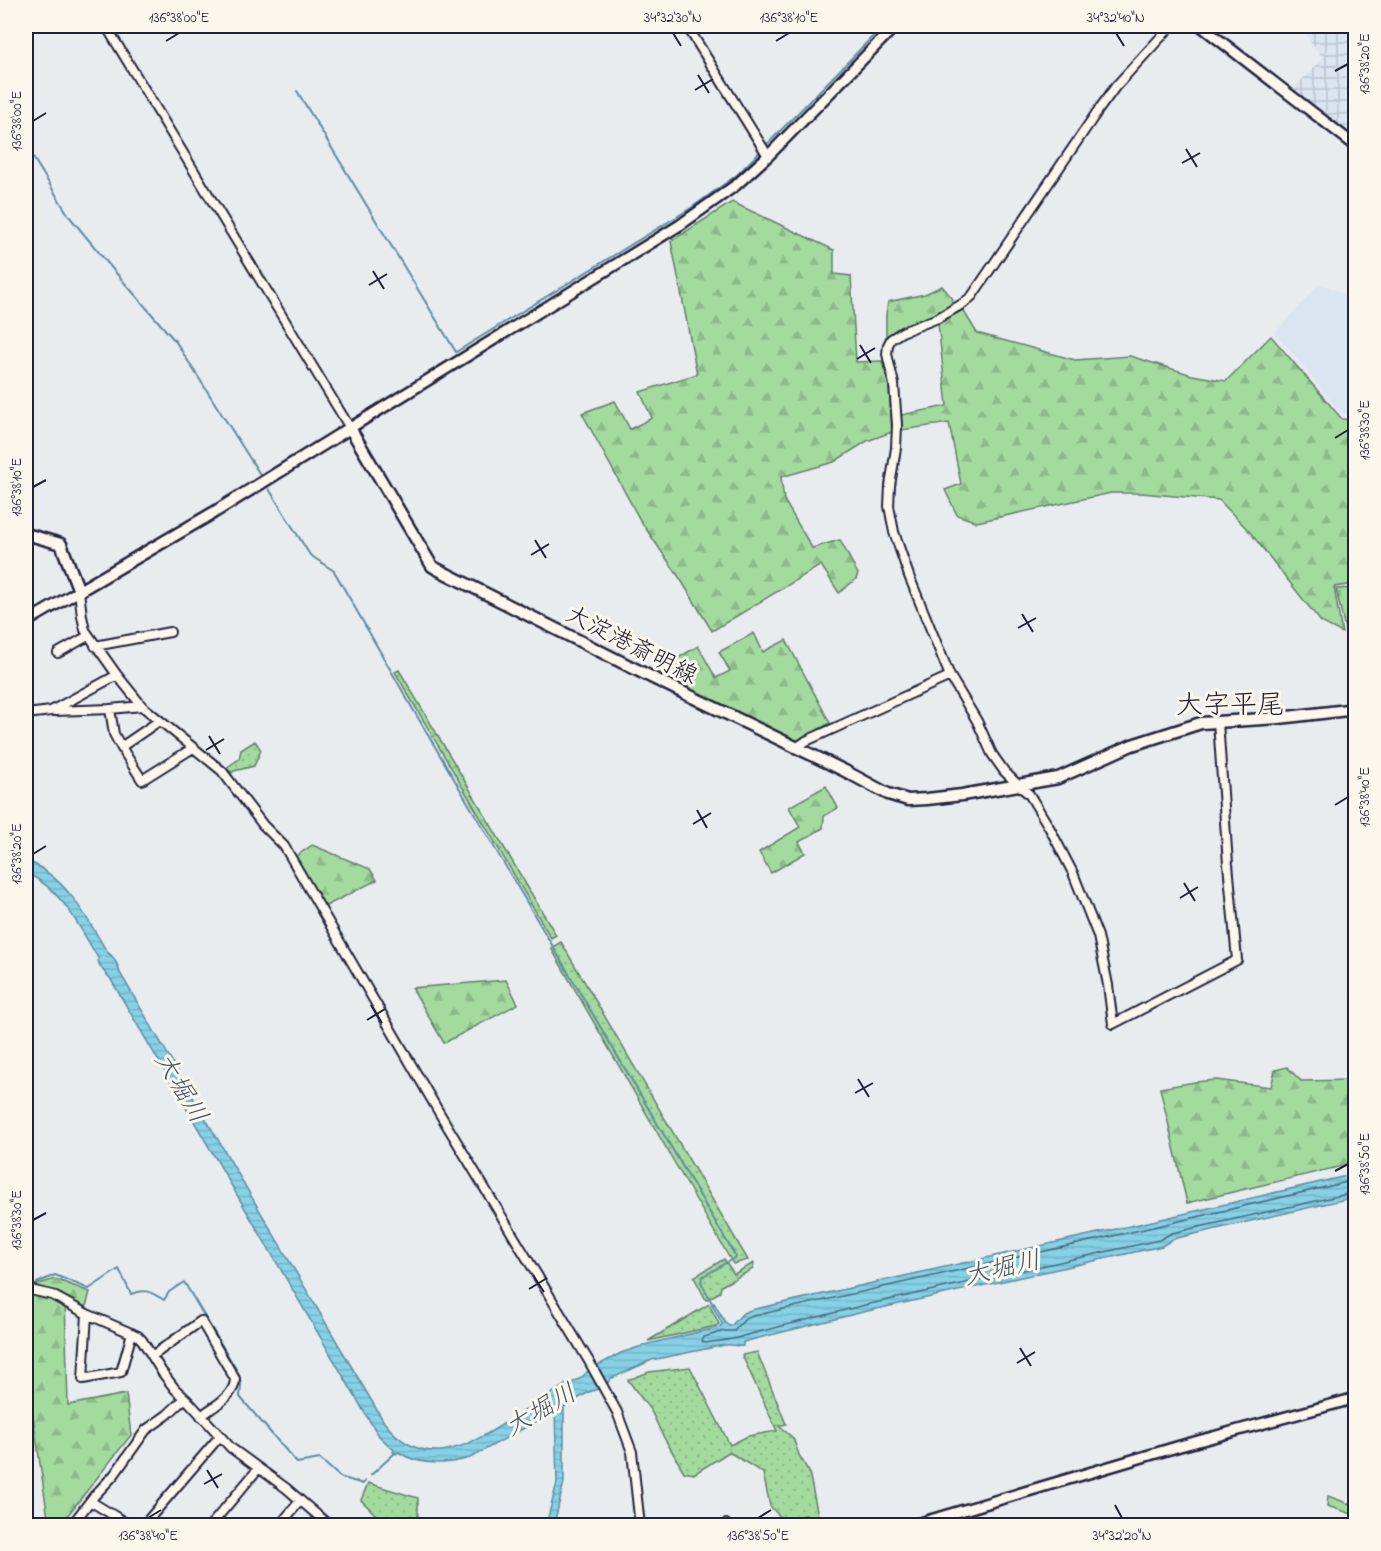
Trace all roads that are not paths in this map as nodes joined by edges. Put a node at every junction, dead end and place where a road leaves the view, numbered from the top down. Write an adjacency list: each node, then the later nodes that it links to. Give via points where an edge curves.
1 (106, 26): 8 (street)
2 (687, 26): 7 (street)
3 (1171, 26): 17 (street, via 1096,112 972,296 938,318 902,332 888,345 897,425 889,506 909,576)
4 (1201, 26): 6 (street)
5 (889, 27): 7 (street)
6 (1356, 146)
7 (765, 151): 8 (street, via 736,185 680,225)
8 (350, 428): 10 (main road); 27 (main road, 大淀港斎明線, via 432,566)
9 (26, 534): 10 (main road, via 61,544)
10 (79, 591): 11 (street); 13 (street)
11 (26, 622)
12 (170, 632): 14 (street)
13 (88, 636): 14 (street); 15 (street)
14 (95, 646): 16 (street)
15 (58, 653)
16 (117, 675): 18 (street); 21 (street)
17 (950, 676): 27 (street); 28 (street, via 992,754)
18 (142, 706): 19 (street); 23 (street)
19 (110, 709): 21 (street); 25 (street, via 114,734)
20 (1356, 709): 24 (main road, 大淀港斎明線)
21 (51, 711): 22 (street)
22 (26, 714)
23 (159, 721): 25 (street); 26 (street)
24 (1218, 722): 28 (main road, 大淀港斎明線, via 1202,723 1132,745 1058,778); 28 (street, via 1237,960 1113,1024 1098,936 1073,873 1029,794)
25 (121, 747): 26 (street, via 142,780)
26 (193, 748): 46 (street, via 222,771 284,846 604,1387 632,1452)
27 (796, 748): 28 (main road, 大淀港斎明線, via 908,800)
28 (1018, 785)
29 (26, 1289): 30 (street, via 52,1295)
30 (87, 1314): 31 (street); 31 (street, via 83,1379 121,1372)
31 (132, 1333): 32 (street)
32 (152, 1356): 33 (street); 35 (street, via 201,1320 235,1379 230,1394)
33 (185, 1398): 35 (street); 38 (street, via 146,1430)
34 (1356, 1398): 47 (street)
35 (201, 1416): 36 (street)
36 (220, 1436): 37 (street); 42 (street)
37 (258, 1469): 39 (street); 43 (street)
38 (90, 1501): 40 (street); 41 (street)
39 (300, 1501): 44 (street); 45 (street)
40 (71, 1526)
41 (131, 1526)
42 (143, 1526)
43 (210, 1526)
44 (279, 1526)
45 (330, 1526)
46 (640, 1526)
47 (910, 1526)

